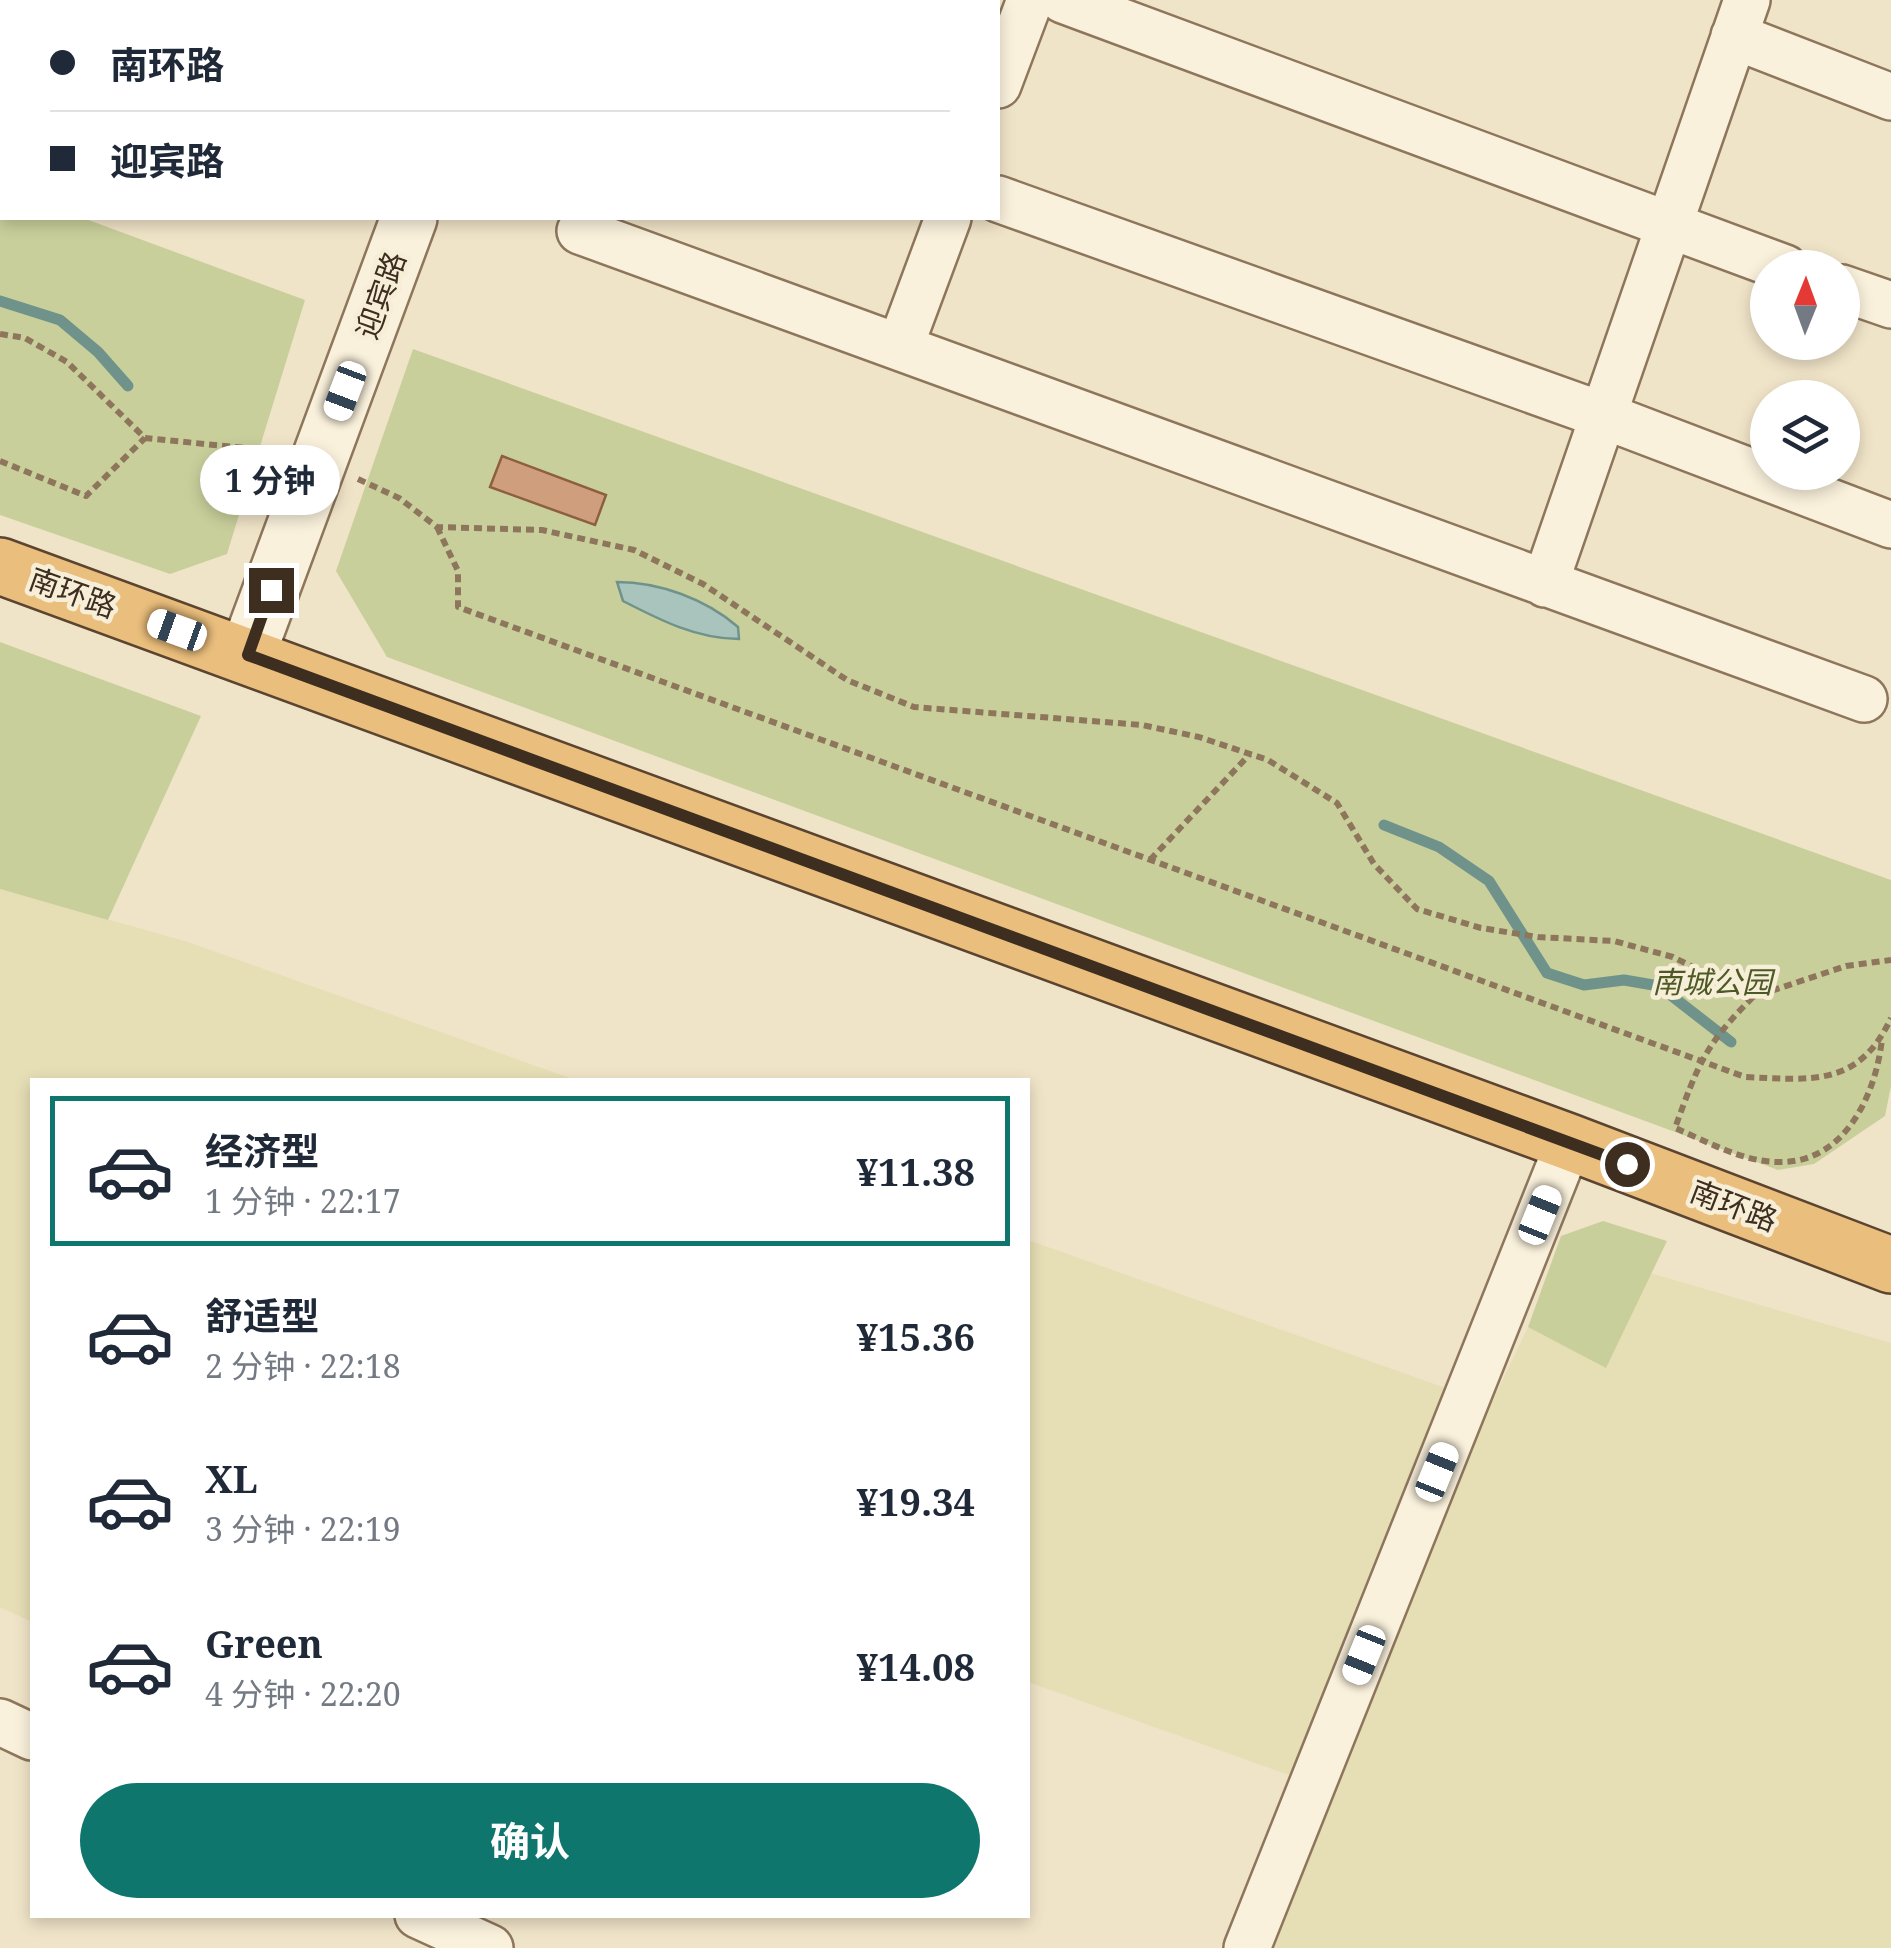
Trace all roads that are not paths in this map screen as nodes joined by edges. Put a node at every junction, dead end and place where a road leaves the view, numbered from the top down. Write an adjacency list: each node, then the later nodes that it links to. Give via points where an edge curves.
1 (1030, 0): 4 (street)
2 (1062, 0): 9 (street)
3 (1740, 18): 5 (street); 9 (street)
4 (1000, 80)
5 (1891, 96)
6 (1000, 200): 15 (street)
7 (408, 220): 19 (street, 迎宾路)
8 (947, 220): 14 (street)
9 (1668, 226): 11 (street); 15 (street)
10 (580, 231): 14 (street)
11 (1750, 255)
12 (1860, 294): 13 (street)
13 (1891, 305)
14 (900, 347): 18 (street)
15 (1602, 415): 16 (street); 18 (street)
16 (1891, 525)
17 (0, 566): 19 (highway, 南环路)
18 (1545, 584): 20 (street)
19 (248, 655): 21 (highway, 南环路)
20 (1864, 698)
21 (1569, 1142): 22 (highway, 南环路); 27 (street)
22 (1891, 1265)
23 (0, 1722): 24 (street)
24 (30, 1736)
25 (425, 1918): 26 (street)
26 (490, 1948)
27 (1248, 1948)

